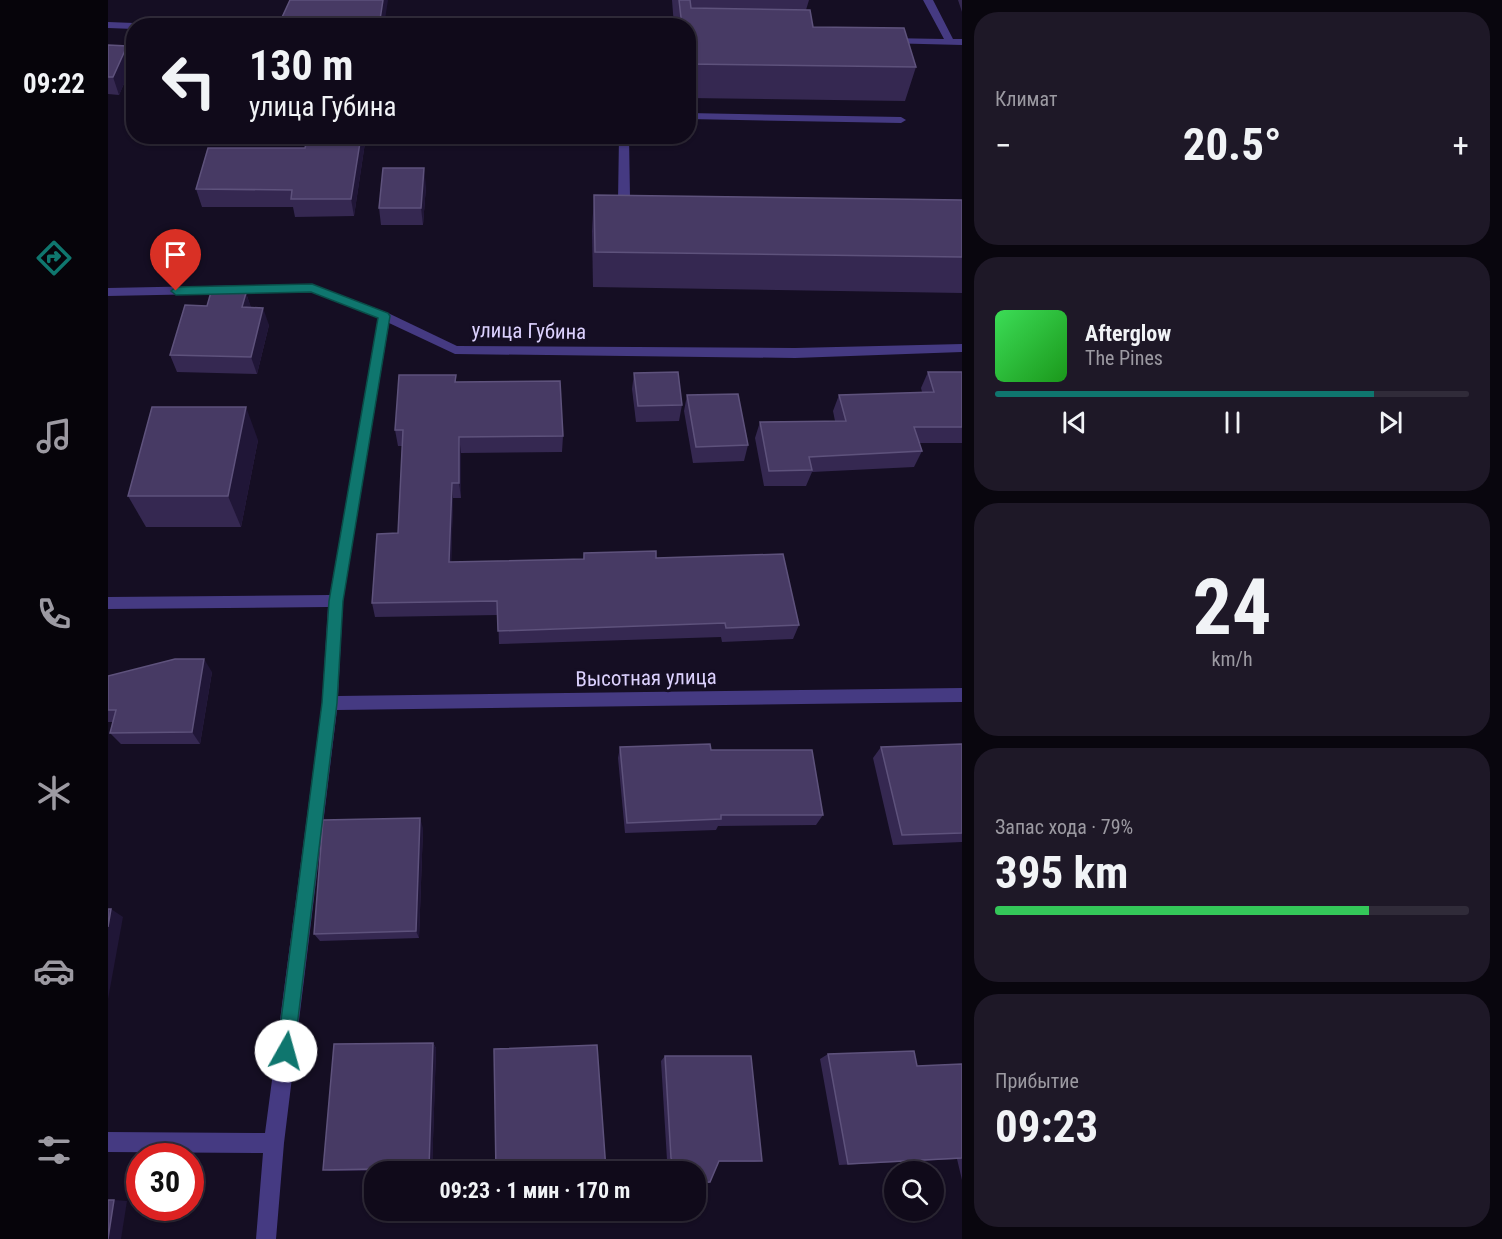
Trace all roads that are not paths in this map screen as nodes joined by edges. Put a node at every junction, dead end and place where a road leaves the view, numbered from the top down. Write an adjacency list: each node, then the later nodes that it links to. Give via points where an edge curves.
1 (928, 0): 5 (street)
2 (108, 25): 3 (street)
3 (126, 26)
4 (879, 41): 5 (street)
5 (950, 42): 6 (street)
6 (962, 42)
7 (696, 116): 8 (street)
8 (901, 120)
9 (624, 144): 10 (street, via 624,201)
10 (648, 202)
11 (108, 292): 12 (street, улица Губина, via 312,288)
12 (384, 316): 13 (street, улица Губина, via 455,350 795,353); 14 (street)
13 (962, 348)
14 (336, 601): 15 (street); 17 (street)
15 (108, 603)
16 (962, 696): 17 (street, Высотная улица)
17 (330, 703): 19 (street)
18 (108, 1142): 19 (street)
19 (274, 1143): 20 (street)
20 (266, 1239)

